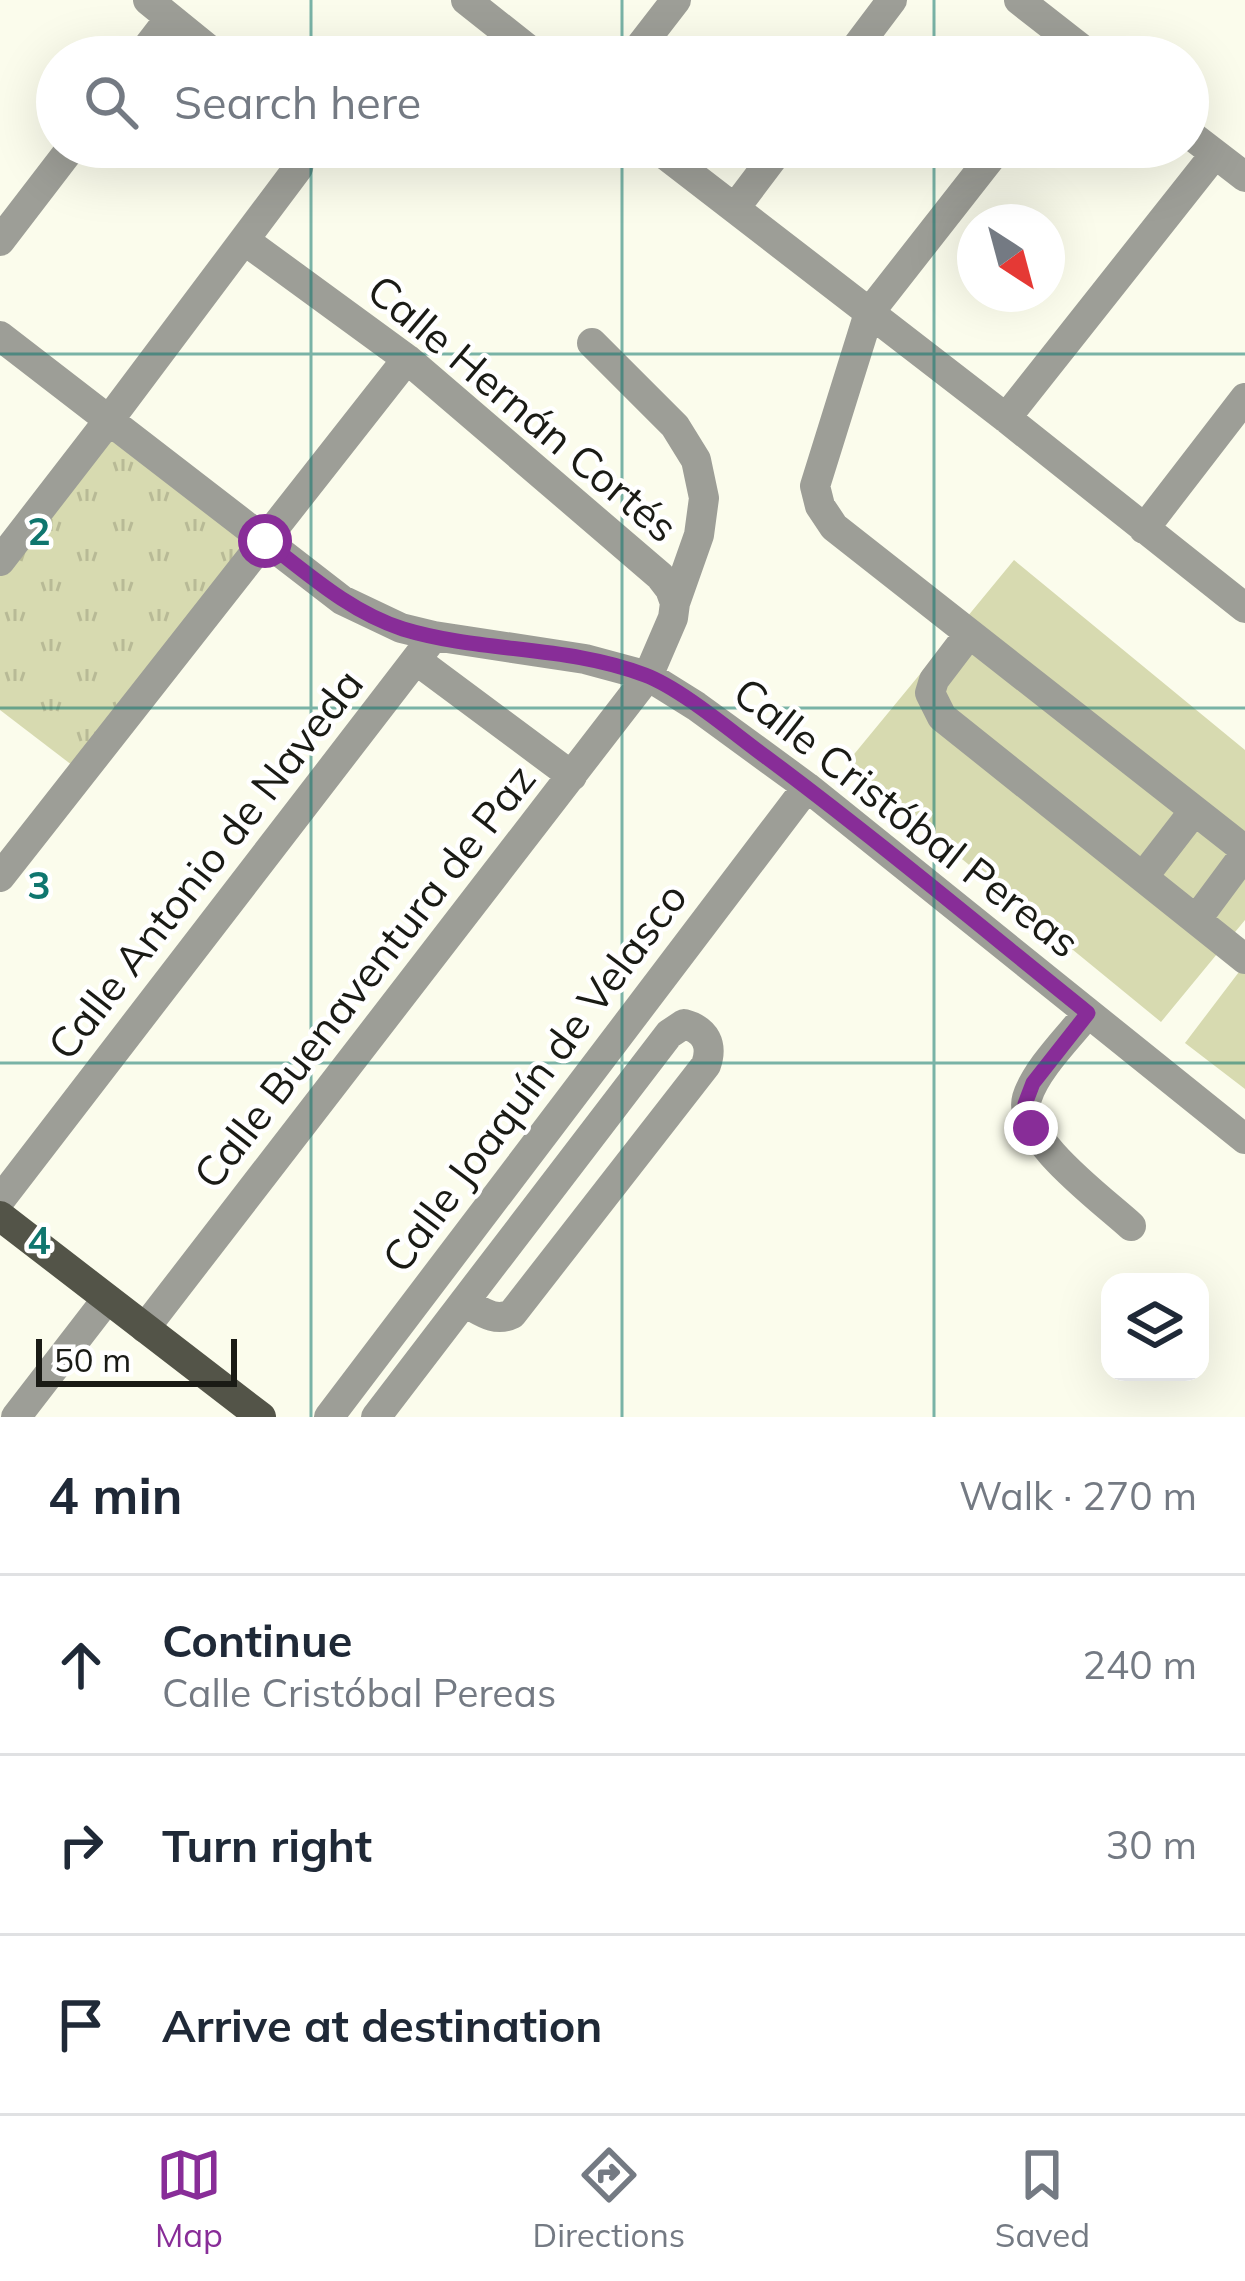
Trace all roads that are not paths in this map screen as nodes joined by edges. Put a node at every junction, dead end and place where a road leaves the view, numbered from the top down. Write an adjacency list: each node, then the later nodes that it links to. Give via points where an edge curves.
1 (466, 0): 7 (street)
2 (676, 0): 8 (street)
3 (892, 0): 9 (street)
4 (1019, 0): 10 (street)
5 (159, 9): 6 (street)
6 (192, 36)
7 (511, 36)
8 (648, 36)
9 (865, 36)
10 (1060, 36)
11 (1209, 149): 12 (street)
12 (1215, 154): 13 (street); 20 (street)
13 (1209, 162)
14 (56, 168): 23 (street)
15 (293, 168): 22 (street)
16 (683, 168): 21 (street)
17 (765, 168): 21 (street)
18 (983, 168): 24 (street)
19 (1204, 168): 29 (street)
20 (1245, 177)
21 (735, 208): 24 (street)
22 (244, 240): 27 (street, Calle Hernán Cortés); 30 (street)
23 (0, 241)
24 (869, 313): 29 (street); 36 (street, via 820,465 820,506 834,527)
25 (0, 337): 30 (street, Calle Cristóbal Pereas)
26 (592, 343): 34 (street, via 675,426 696,460 704,498 699,535)
27 (407, 359): 32 (street); 34 (street, Calle Hernán Cortés, via 660,577)
28 (1245, 398): 31 (street)
29 (1006, 418): 31 (street)
30 (109, 420): 32 (street, Calle Cristóbal Pereas); 33 (street)
31 (1144, 529): 35 (street)
32 (265, 541): 37 (street, Calle Cristóbal Pereas); 43 (street)
33 (0, 560)
34 (675, 603): 38 (street, Calle Hernán Cortés)
35 (1245, 608)
36 (969, 634): 41 (street); 44 (street, via 934,680 930,693 942,717)
37 (424, 648): 38 (street, Calle Cristóbal Pereas, via 586,658); 39 (street, Calle Cristóbal Pereas); 49 (street, Calle Antonio de Naveda)
38 (648, 676): 39 (street, Calle Buenaventura de Paz); 40 (street, Calle Cristóbal Pereas)
39 (572, 776): 54 (street, Calle Buenaventura de Paz)
40 (806, 787): 47 (street, Calle Cristóbal Pereas); 57 (street, Calle Joaquín de Velasco)
41 (1194, 811): 42 (street); 44 (street)
42 (1245, 852): 45 (street)
43 (0, 878)
44 (1143, 878): 45 (street)
45 (1196, 920): 46 (street)
46 (1245, 959)
47 (1088, 1013): 48 (street, Calle Cristóbal Pereas); 51 (street, via 1025,1104 1049,1151)
48 (1245, 1139)
49 (0, 1200)
50 (0, 1216): 52 (main road)
51 (1131, 1226)
52 (107, 1299): 54 (main road); 55 (street)
53 (464, 1302): 53 (street, via 669,1034 684,1024 706,1037 706,1066 512,1313 493,1317); 58 (street)
54 (145, 1328): 56 (main road)
55 (16, 1417)
56 (261, 1417)
57 (329, 1417)
58 (376, 1417)

